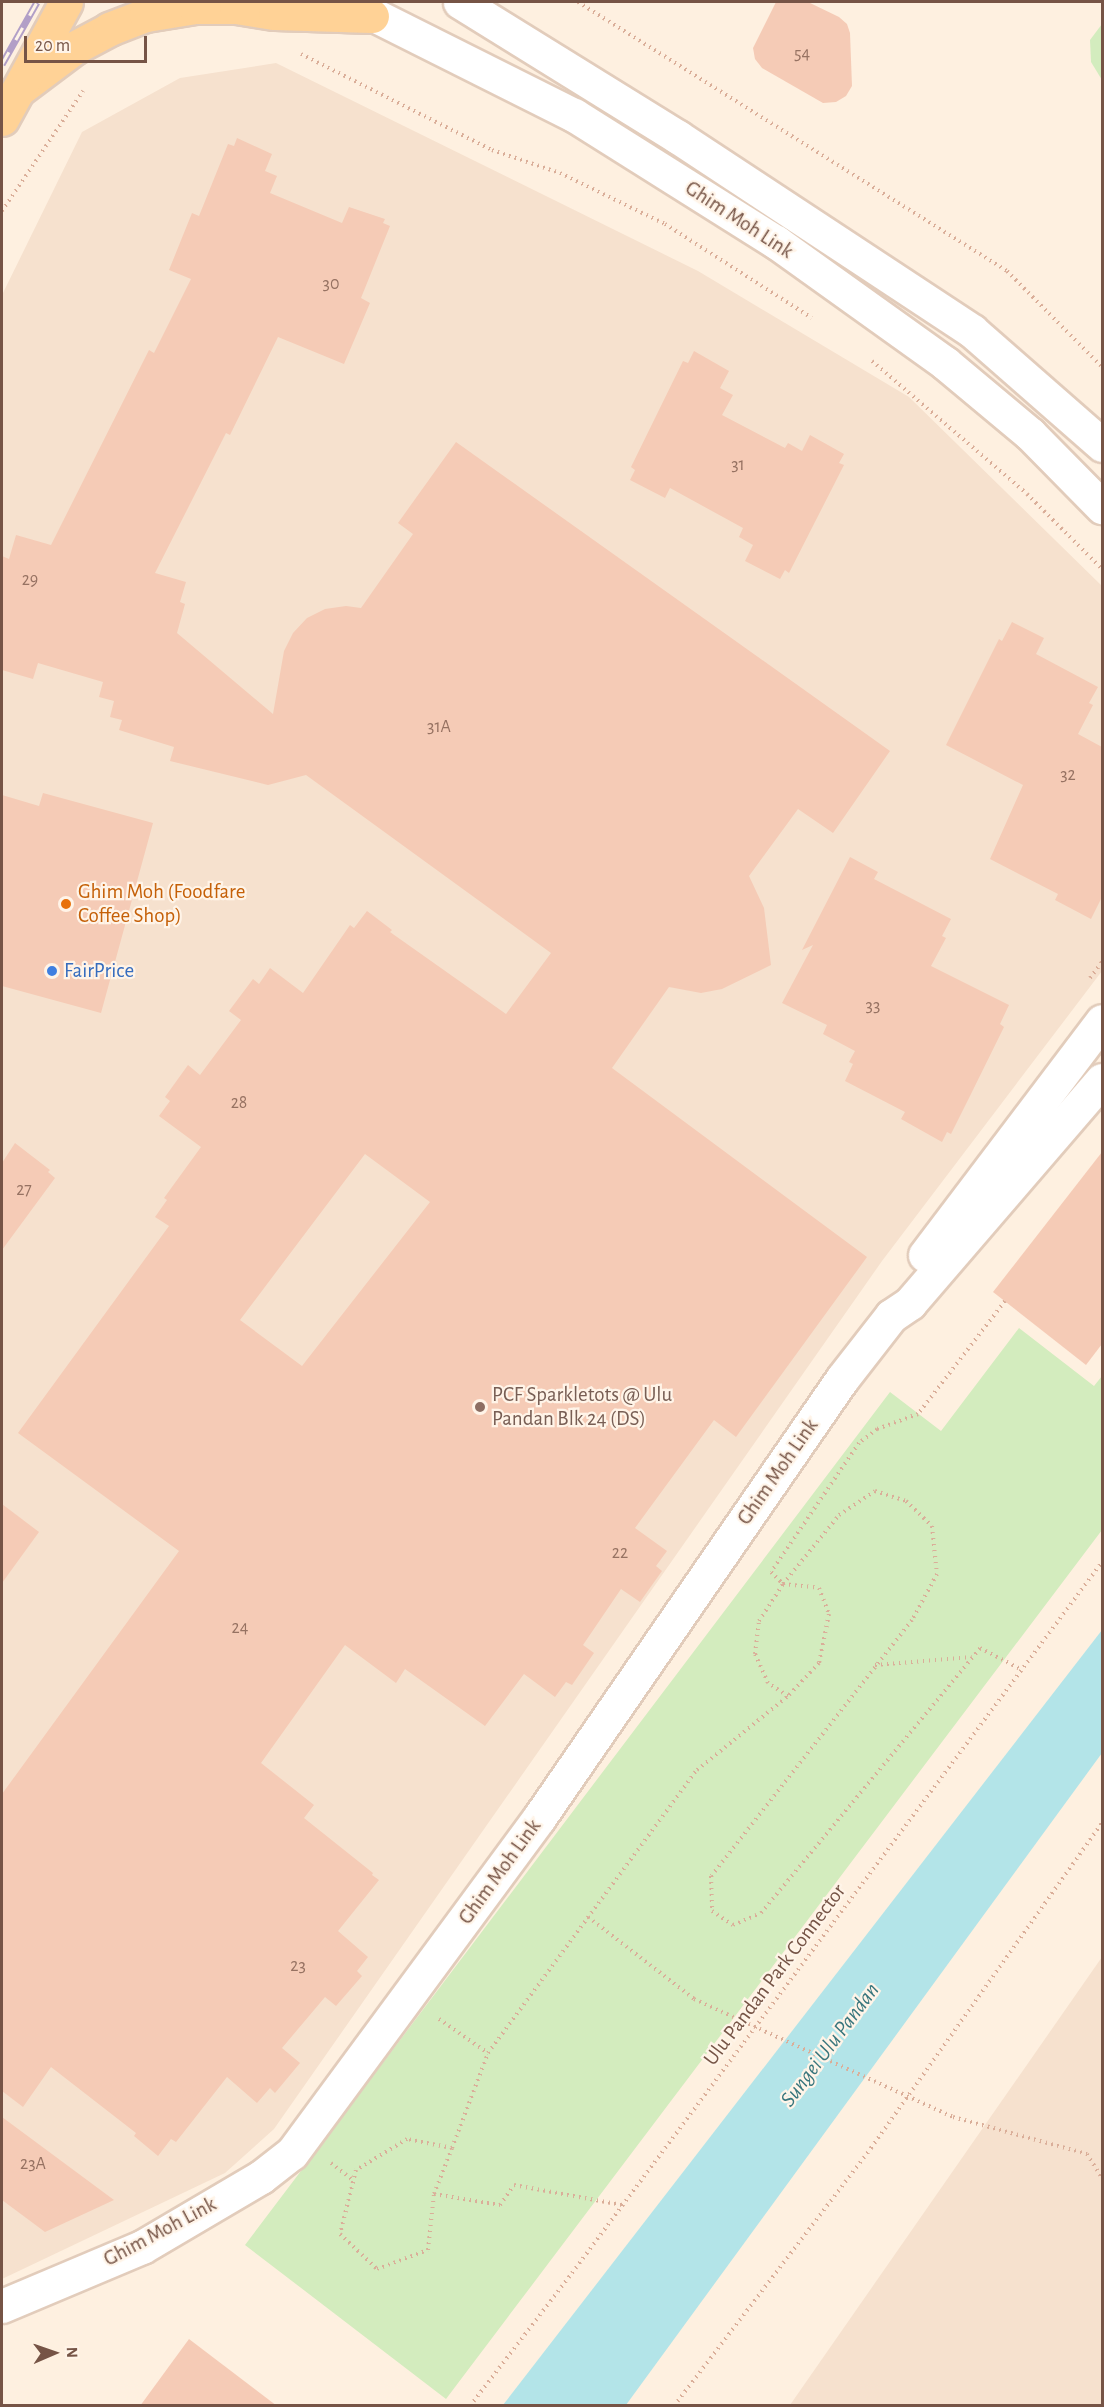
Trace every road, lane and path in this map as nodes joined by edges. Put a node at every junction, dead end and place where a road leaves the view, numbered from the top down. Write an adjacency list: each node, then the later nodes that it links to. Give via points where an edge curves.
1 (66, 2): 7 (main road)
2 (460, 2): 13 (street, Ghim Moh Link, via 678,137 972,331)
3 (578, 2): 12 (path, via 1007,271)
4 (360, 9): 7 (main road, via 275,13 236,7 195,7 146,15 74,48); 14 (street, Ghim Moh Link, via 573,115 776,243 945,363)
5 (291, 49): 10 (path, via 492,150 560,173 665,224)
6 (85, 89): 9 (path)
7 (18, 90): 8 (main road)
8 (2, 119)
9 (2, 211)
10 (814, 319)
11 (871, 360): 15 (path, via 1027,494)
12 (1102, 367)
13 (1102, 445)
14 (1099, 496)
15 (1102, 569)
16 (1102, 962): 17 (path)
17 (1090, 978)
18 (1102, 1021): 21 (street, Ghim Moh Link, via 894,1296)
19 (1102, 1080): 21 (street, Ghim Moh Link, via 910,1303)
20 (1005, 1301): 23 (path, via 918,1414 877,1429 859,1443 771,1572)
21 (891, 1316): 36 (street, Ghim Moh Link, via 842,1379 539,1818 292,2153 261,2177 142,2247)
22 (1102, 1562): 26 (path, Ulu Pandan Park Connector)
23 (783, 1584): 25 (path, via 839,1515 875,1491 906,1501 932,1526 937,1574 912,1620); 27 (path, via 759,1621 755,1654 768,1683); 27 (path, via 819,1588 829,1614 819,1663)
24 (972, 1657): 25 (path); 25 (path, via 761,1913 733,1925 712,1911 711,1876); 26 (path, via 980,1648)
25 (875, 1665)
26 (1022, 1670): 35 (path, Ulu Pandan Park Connector)
27 (788, 1696): 29 (path, via 697,1770)
28 (1102, 1823): 38 (path, via 871,2148)
29 (588, 1917): 31 (path); 33 (path, bridge, via 694,1999 953,2117 1087,2154)
30 (445, 2010): 31 (path, via 439,2019)
31 (488, 2053): 32 (path)
32 (452, 2148): 34 (path); 34 (path, via 407,2139 356,2170 340,2234 377,2270 428,2250)
33 (1102, 2178)
34 (434, 2194): 35 (path, via 500,2205 514,2185)
35 (622, 2205): 37 (path, Ulu Pandan Park Connector)
36 (2, 2306)
37 (470, 2406)
38 (674, 2406)

